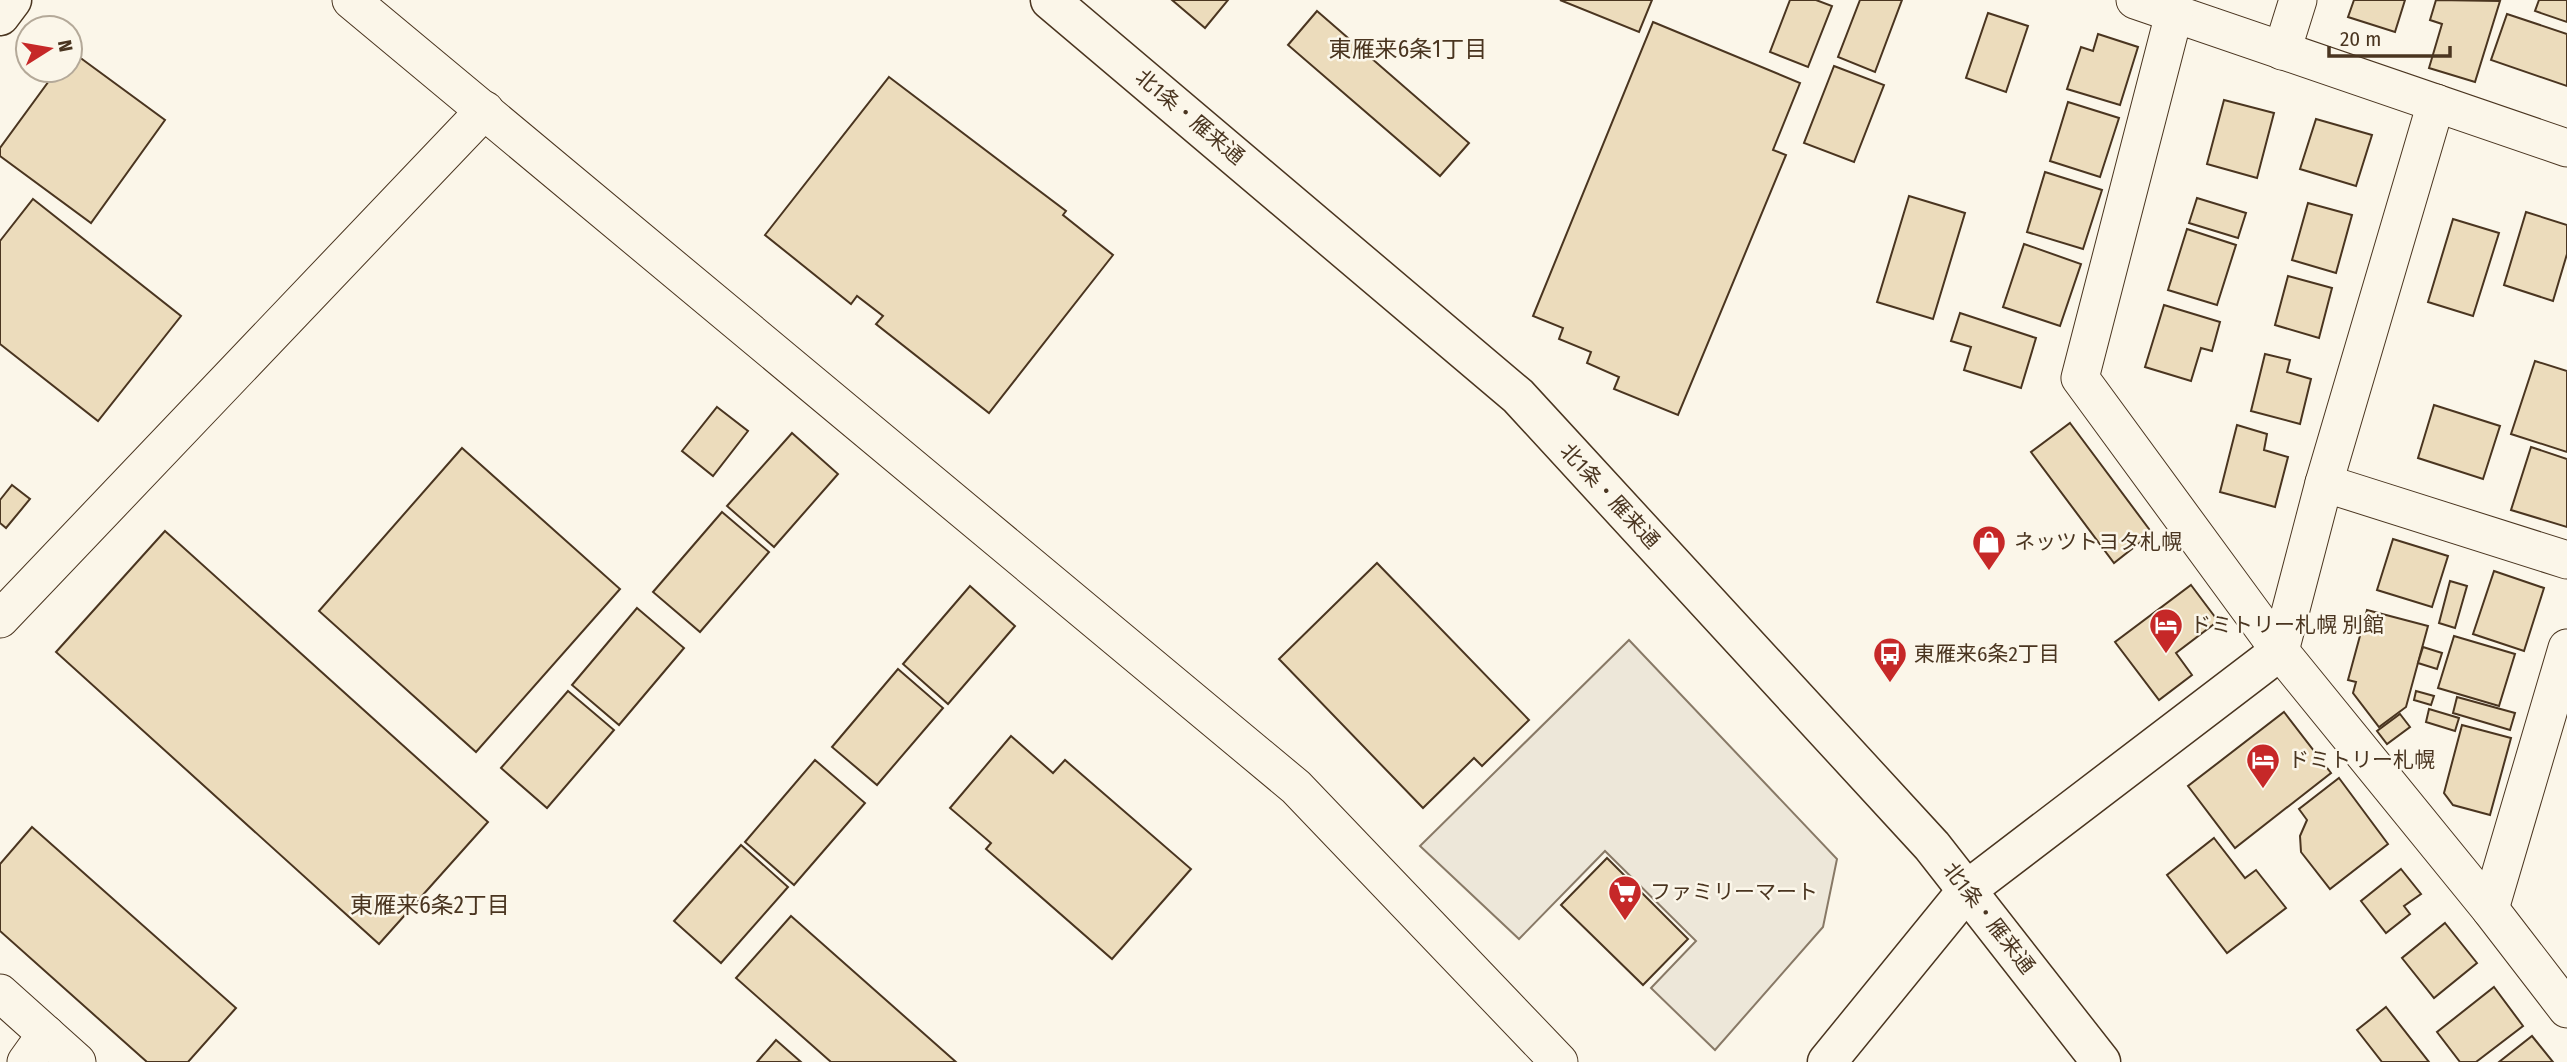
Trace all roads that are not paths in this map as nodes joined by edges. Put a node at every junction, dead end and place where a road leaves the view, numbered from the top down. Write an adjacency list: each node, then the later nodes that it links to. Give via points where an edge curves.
1 (12, 0): 7 (main road)
2 (351, 0): 10 (street)
3 (2135, 0): 6 (street)
4 (2298, 0): 8 (street)
5 (1060, 3): 17 (main road, 北1条・雁来通, via 1518,396)
6 (2174, 13): 8 (street); 16 (street, via 2080,378)
7 (0, 16)
8 (2282, 51): 9 (street)
9 (2436, 103): 11 (street); 12 (street)
10 (485, 110): 14 (street); 23 (street, via 1296,787)
11 (2567, 148)
12 (2324, 483): 13 (street); 16 (street)
13 (2567, 560)
14 (0, 619)
15 (2567, 648): 18 (street)
16 (2280, 651): 17 (main road); 18 (street)
17 (1968, 889): 24 (main road); 25 (main road, 北1条・雁来通)
18 (2490, 909): 20 (street)
19 (0, 993): 21 (street)
20 (2567, 1009)
21 (36, 1048): 22 (street)
22 (78, 1062)
23 (1559, 1062)
24 (1827, 1062)
25 (2101, 1062)

